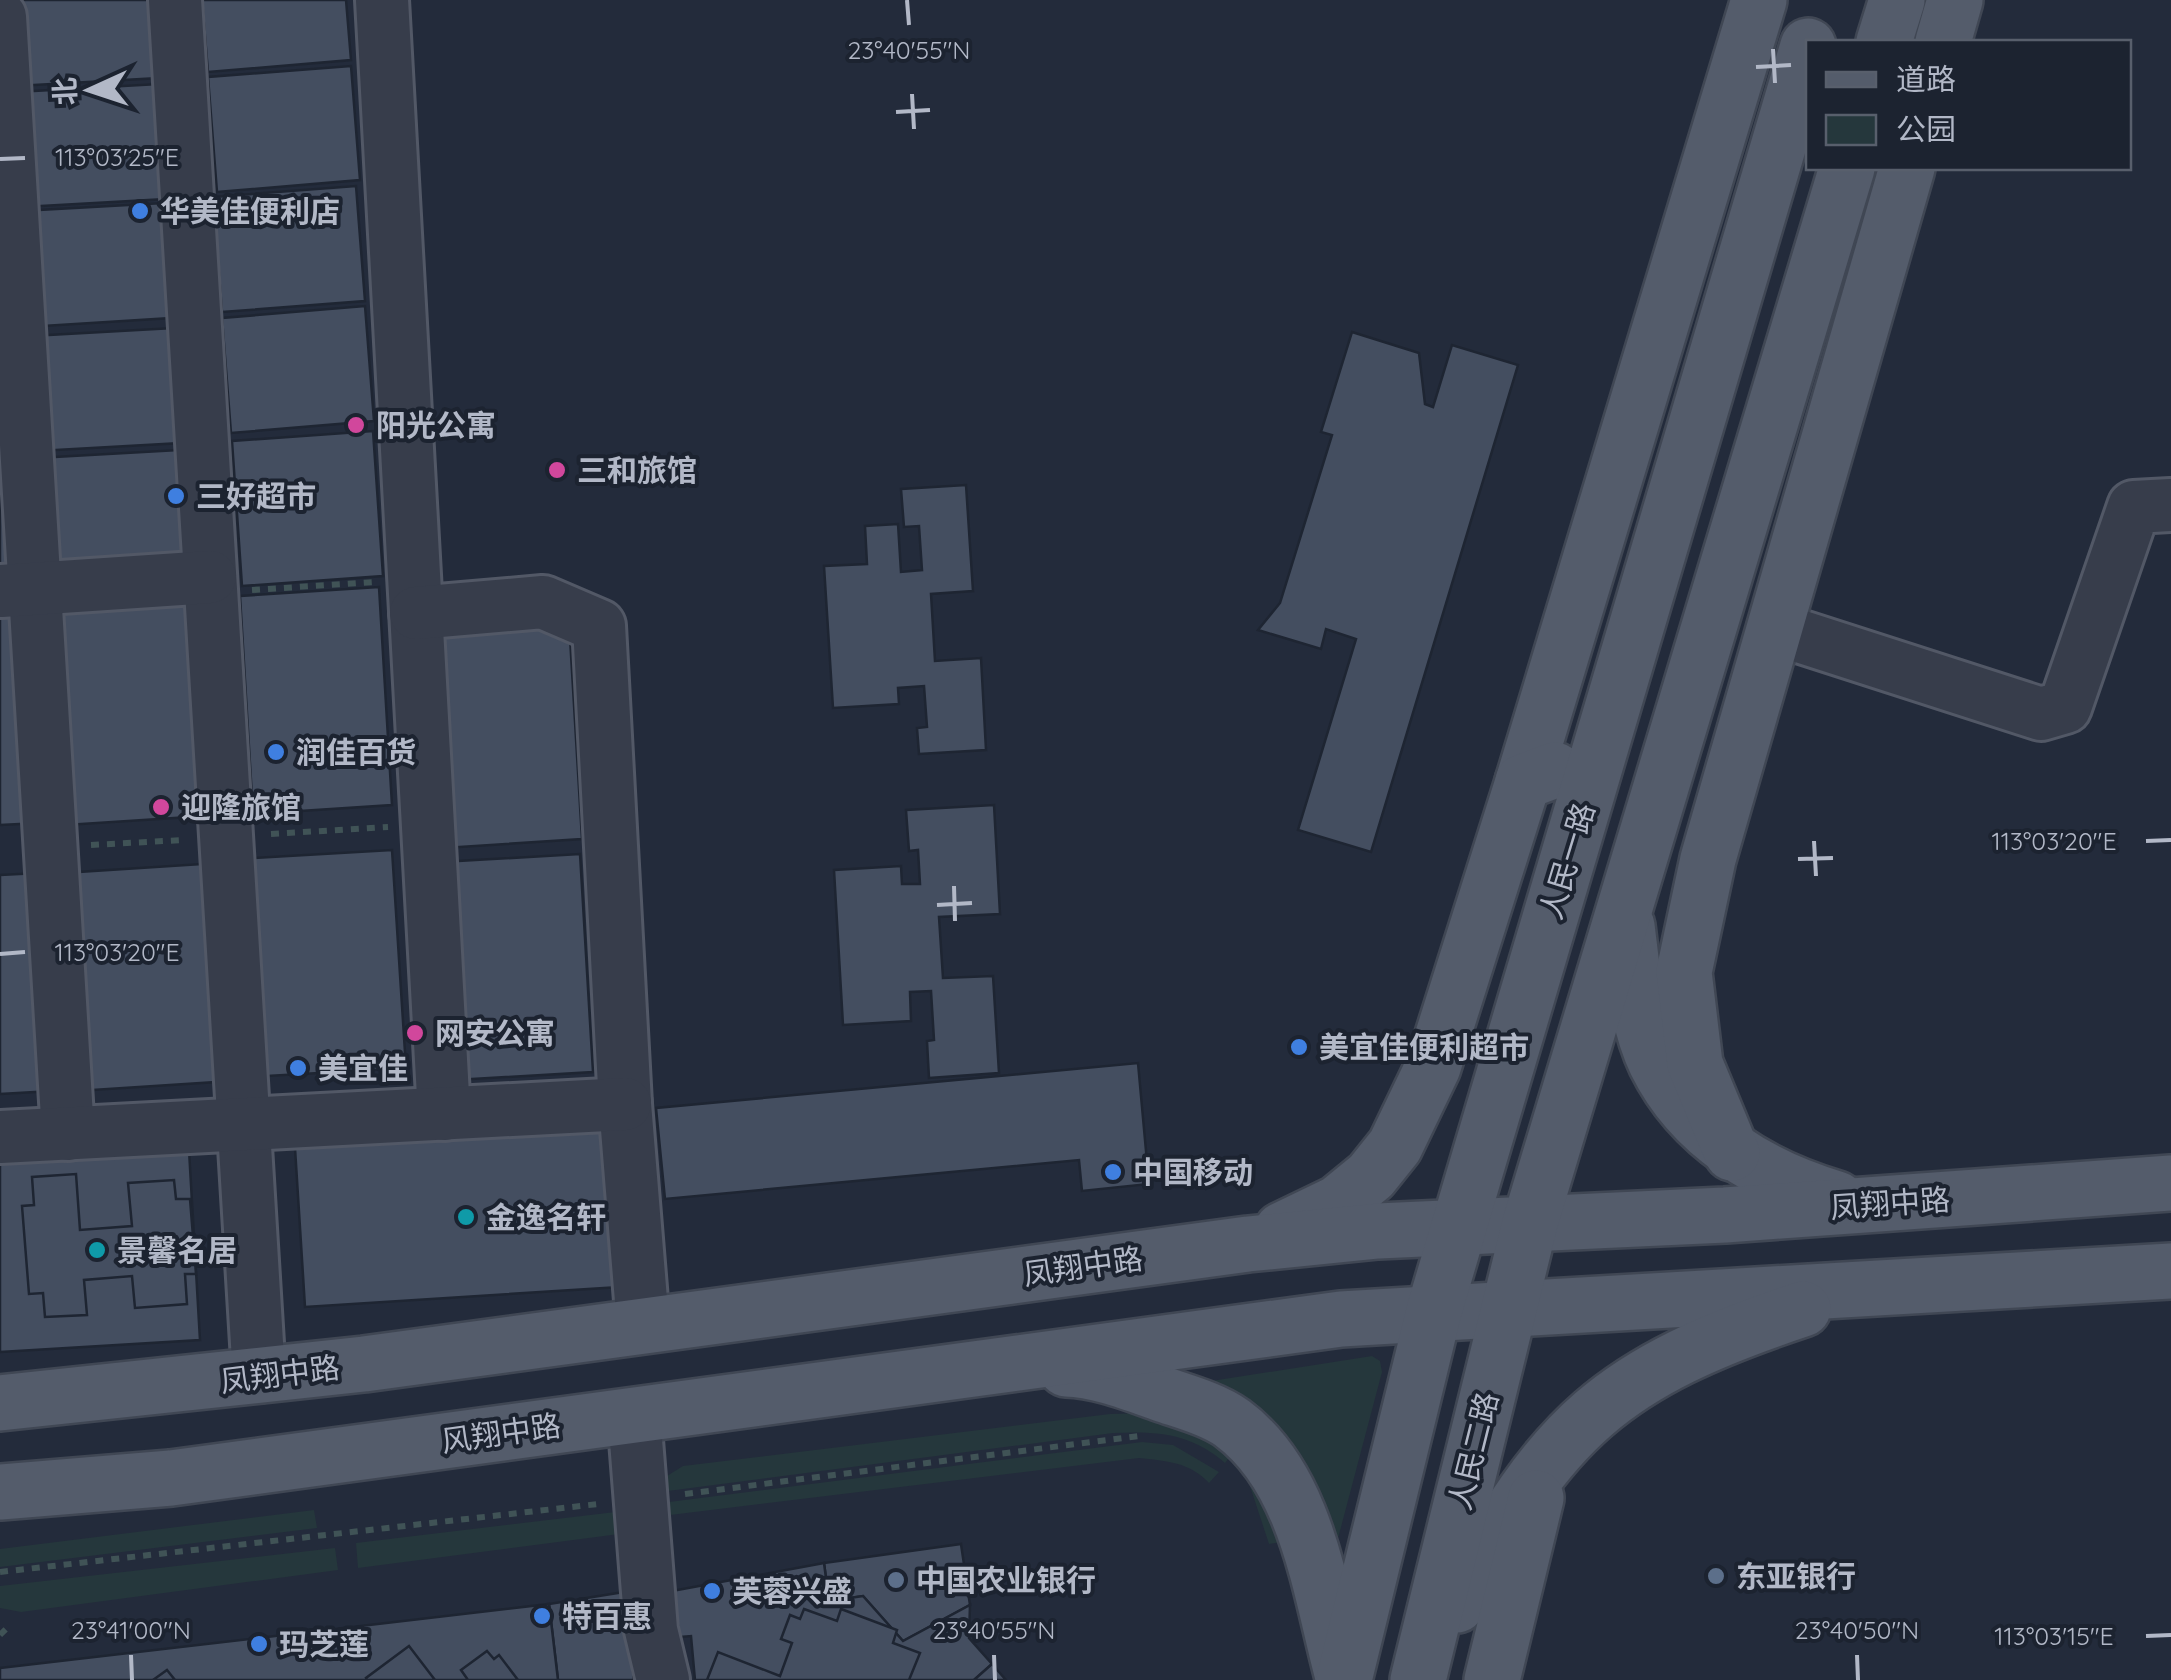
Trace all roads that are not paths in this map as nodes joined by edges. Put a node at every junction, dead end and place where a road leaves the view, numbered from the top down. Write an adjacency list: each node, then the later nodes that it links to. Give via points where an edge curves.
1 (175, 0): 15 (street)
2 (382, 0): 17 (street)
3 (1758, 0): 20 (main road)
4 (1822, 0): 8 (main road, 人民一路)
5 (1897, 0): 9 (main road)
6 (1955, 0): 10 (main road)
7 (0, 17): 16 (street)
8 (1810, 40)
9 (1885, 40)
10 (1944, 40)
11 (1806, 54): 19 (main road, 人民一路)
12 (1845, 170): 21 (main road)
13 (1906, 170): 18 (main road)
14 (2171, 506): 18 (street, via 2134,508 2065,707 2041,714)
15 (211, 585): 16 (street); 24 (street)
16 (17, 590): 25 (street)
17 (416, 596): 22 (street, via 543,602 599,626); 23 (street)
18 (1774, 628): 27 (main road, via 1708,859 1684,972 1694,1064)
19 (1599, 752): 20 (main road); 31 (main road, 人民一路)
20 (1523, 782): 32 (main road, via 1433,1066 1395,1146 1338,1202)
21 (1624, 908): 27 (main road, via 1638,1008 1657,1064); 30 (main road)
22 (625, 1104): 23 (street); 37 (street)
23 (444, 1114): 24 (street)
24 (243, 1124): 25 (street); 39 (street)
25 (68, 1134): 26 (street)
26 (0, 1137)
27 (1732, 1154): 29 (main road, via 1788,1184)
28 (2171, 1183): 29 (main road, 凤翔中路)
29 (1861, 1206): 30 (main road, 凤翔中路)
30 (1530, 1223): 31 (main road, 凤翔中路); 35 (main road, 人民二路)
31 (1458, 1227): 32 (main road, 凤翔中路); 36 (main road, 人民一路)
32 (1248, 1244): 37 (main road, 凤翔中路)
33 (2171, 1271): 34 (main road)
34 (1905, 1287): 35 (main road); 42 (main road, via 1809,1307 1674,1357 1607,1400)
35 (1508, 1306): 36 (main road); 46 (main road, 人民二路)
36 (1434, 1312): 38 (main road); 45 (main road, 人民一路)
37 (643, 1325): 39 (main road, 凤翔中路)
38 (1002, 1365): 41 (main road, 风翔中路); 45 (main road, via 1081,1370 1130,1383 1228,1421 1258,1445 1302,1526)
39 (259, 1376): 40 (main road, 凤翔中路)
40 (0, 1403)
41 (634, 1415): 43 (main road, 风翔中路, via 171,1478); 44 (street, via 651,1630)
42 (1544, 1463): 46 (main road, via 1498,1528); 47 (main road)
43 (0, 1492)
44 (663, 1680)
45 (1344, 1680)
46 (1420, 1680)
47 (1492, 1680)

